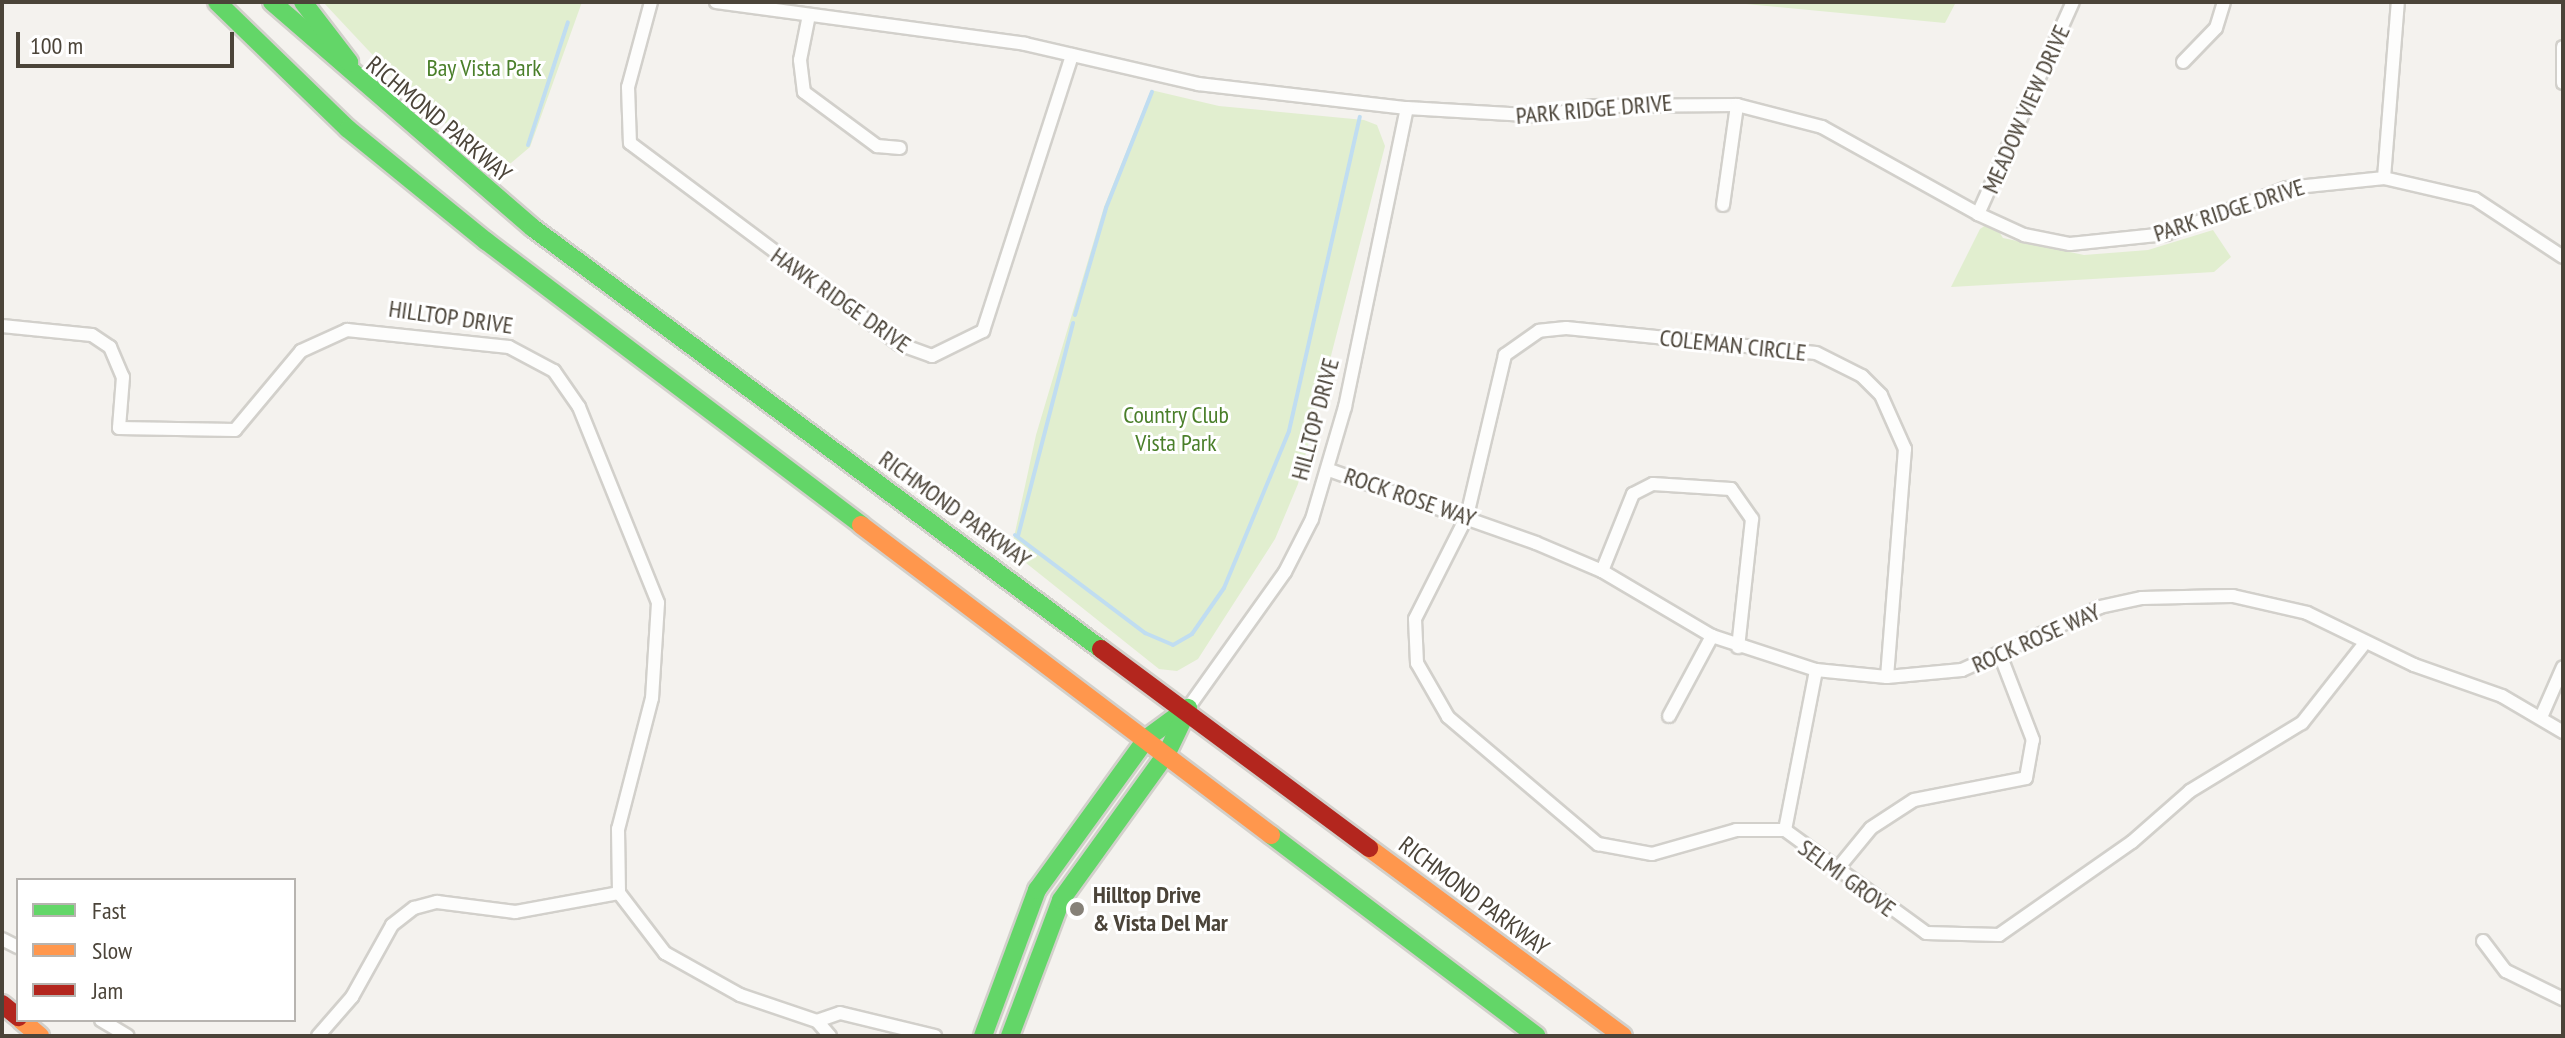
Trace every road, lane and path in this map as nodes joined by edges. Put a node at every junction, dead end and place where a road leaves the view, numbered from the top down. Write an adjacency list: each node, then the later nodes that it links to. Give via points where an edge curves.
1 (217, 2): 37 (main road, via 348,129 434,199)
2 (272, 2): 14 (main road, RICHMOND PARKWAY)
3 (303, 2): 14 (main road)
4 (651, 2): 11 (street, HAWK RIDGE DRIVE, via 628,87 630,143 899,344 932,356 983,331)
5 (716, 2): 9 (street, PARK RIDGE DRIVE)
6 (2073, 2): 20 (street, MEADOW VIEW DRIVE)
7 (2224, 2): 12 (street, via 2216,28)
8 (2398, 2): 18 (street)
9 (809, 15): 11 (street, PARK RIDGE DRIVE); 17 (street, via 800,60 804,92 877,146)
10 (2563, 47): 13 (street)
11 (1072, 55): 16 (street, PARK RIDGE DRIVE, via 1198,84)
12 (2183, 62)
13 (2563, 83)
14 (376, 98): 33 (main road, RICHMOND PARKWAY, via 533,228)
15 (1737, 105): 16 (street, PARK RIDGE DRIVE, via 1592,106 1544,116); 19 (street); 20 (street, PARK RIDGE DRIVE, via 1822,127)
16 (1407, 108): 23 (street, HILLTOP DRIVE)
17 (900, 148)
18 (2384, 178): 20 (street, PARK RIDGE DRIVE, via 2287,188 2120,243 2024,235); 21 (street, PARK RIDGE DRIVE, via 2475,199)
19 (1723, 205)
20 (1978, 214)
21 (2563, 257)
22 (2, 326): 41 (street, HILLTOP DRIVE, via 92,335 110,347 123,377 119,428 235,430 301,351 347,330 509,347 554,371 579,407 658,603 652,698 618,829)
23 (1329, 470): 24 (street, ROCK ROSE WAY); 33 (street, HILLTOP DRIVE, via 1285,572)
24 (1467, 516): 25 (street, ROCK ROSE WAY); 32 (street, COLEMAN CIRCLE, via 1505,355 1539,331 1816,353 1881,395 1905,449); 39 (street, SELMI GROVE, via 1415,619 1425,687 1448,717 1598,844 1652,854 1736,830)
25 (1602, 571): 26 (street, ROCK ROSE WAY); 28 (street, via 1633,494 1653,484 1731,489 1752,519)
26 (1712, 636): 28 (street, ROCK ROSE WAY); 35 (street)
27 (2365, 643): 29 (street, ROCK ROSE WAY, via 2272,602 2191,594 2100,607); 34 (street, ROCK ROSE WAY); 40 (street, SELMI GROVE, via 2302,723 2190,791 2132,842 1999,935 1926,933)
28 (1738, 647): 31 (street, ROCK ROSE WAY)
29 (2001, 657): 32 (street, ROCK ROSE WAY, via 1962,670); 40 (street, via 2033,740 2026,778 1914,800 1871,828)
30 (2563, 667): 34 (street)
31 (1816, 670): 32 (street, ROCK ROSE WAY); 39 (street)
32 (1887, 677)
33 (1188, 708): 37 (main road, HILLTOP DRIVE); 38 (main road, HILLTOP DRIVE); 55 (main road, RICHMOND PARKWAY)
34 (2542, 715): 36 (street, ROCK ROSE WAY)
35 (1669, 716)
36 (2563, 732)
37 (1147, 738): 38 (main road); 52 (main road, HILLTOP DRIVE, via 1037,890)
38 (1167, 753): 53 (main road, HILLTOP DRIVE, via 1061,900); 54 (main road)
39 (1785, 830): 40 (street, SELMI GROVE)
40 (1839, 867)
41 (619, 893): 44 (street, via 665,953 740,995); 49 (street, via 515,912 437,902 414,908 392,925 352,997)
42 (2483, 941): 43 (street, via 2506,971)
43 (2563, 999)
44 (817, 1021): 50 (street); 51 (street, via 840,1013)
45 (24, 1022): 47 (main road)
46 (104, 1022): 48 (street)
47 (40, 1036)
48 (128, 1036)
49 (318, 1036)
50 (830, 1036)
51 (935, 1036)
52 (983, 1036)
53 (1010, 1036)
54 (1537, 1036)
55 (1623, 1036)

